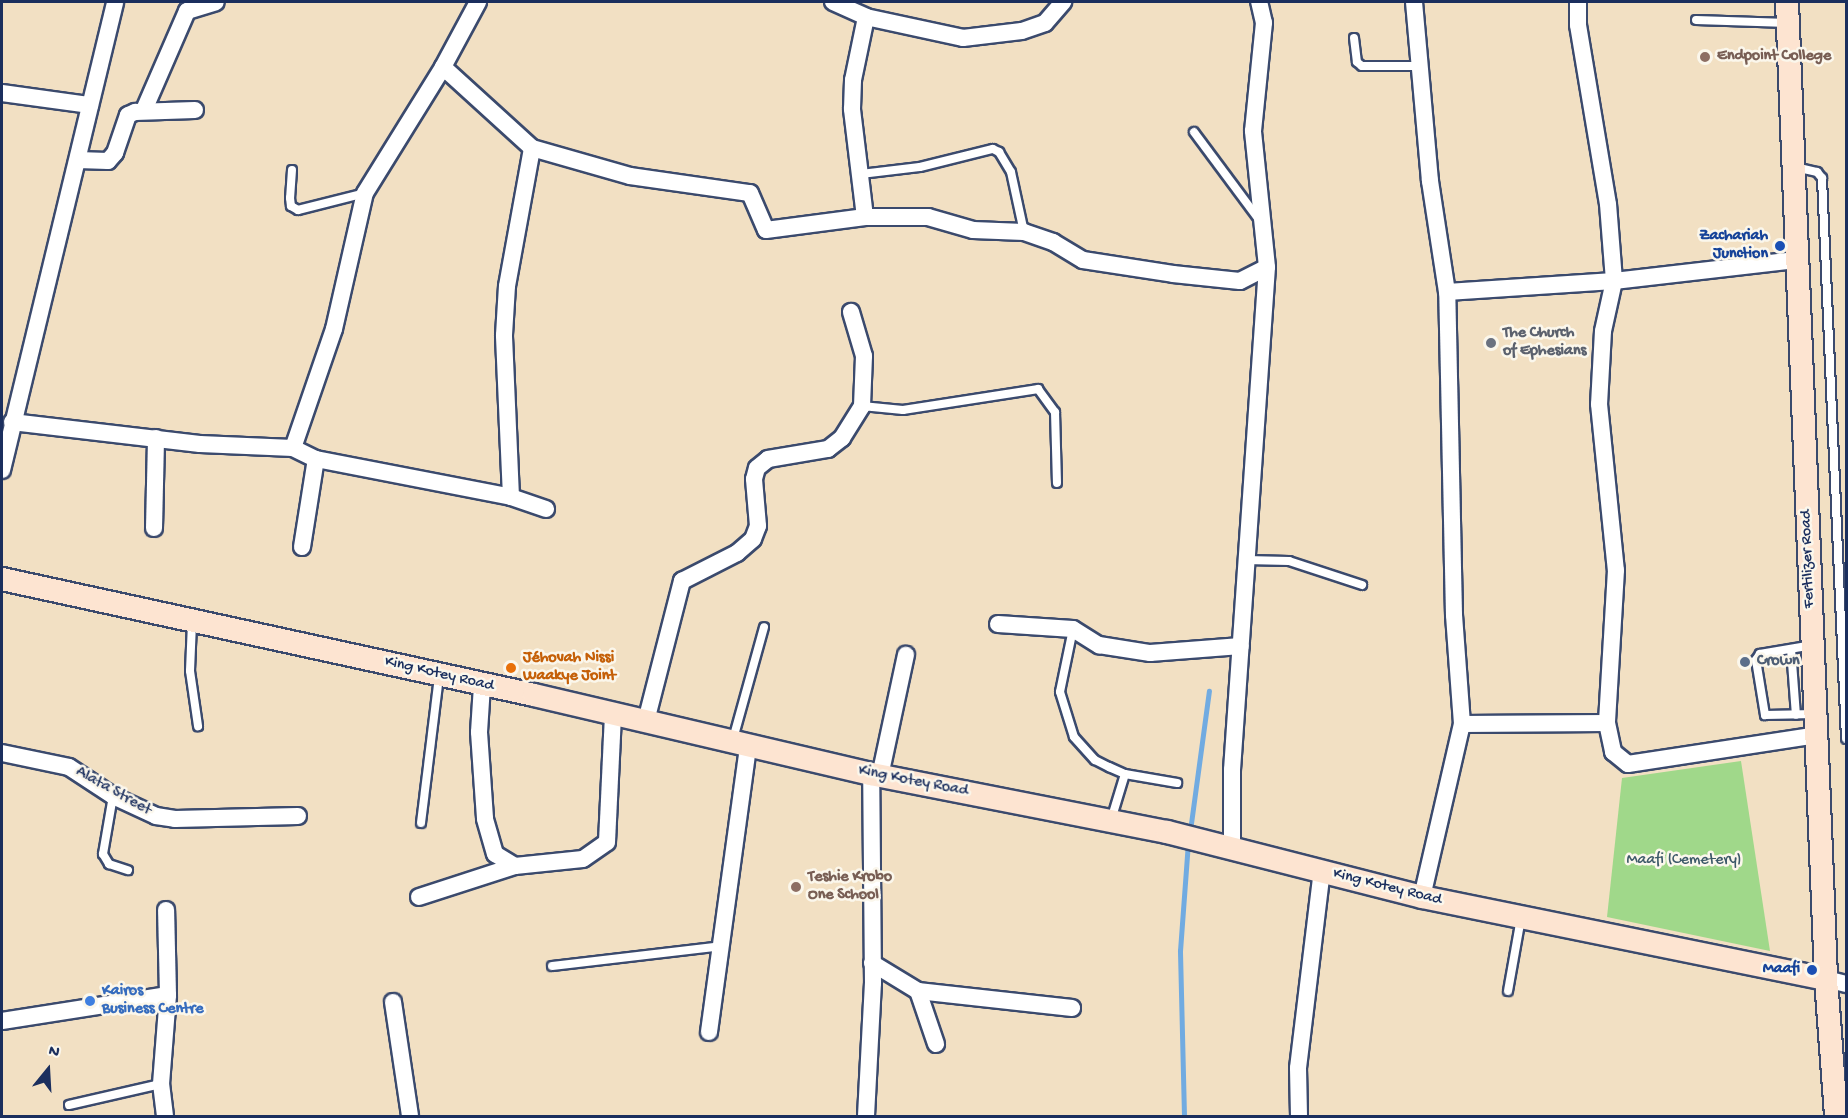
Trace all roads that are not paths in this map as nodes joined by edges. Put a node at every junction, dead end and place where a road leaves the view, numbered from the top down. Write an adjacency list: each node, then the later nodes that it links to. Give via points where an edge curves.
1 (115, 2): 16 (street)
2 (216, 2): 17 (street, via 187,11)
3 (478, 2): 14 (street)
4 (833, 2): 10 (street)
5 (1063, 2): 10 (street, via 1045,23 1030,29 963,38)
6 (1259, 2): 27 (street, via 1264,23 1253,131)
7 (1414, 2): 13 (street)
8 (1578, 2): 31 (street, via 1578,25 1608,204)
9 (1788, 12): 11 (lane); 22 (street, Fertilizer Road)
10 (866, 17): 24 (street, via 853,80 852,109)
11 (1696, 20)
12 (1354, 38): 13 (lane, via 1357,62 1362,66)
13 (1418, 66): 32 (street)
14 (443, 67): 20 (street); 25 (street)
15 (2, 93): 16 (street)
16 (90, 105): 21 (street)
17 (144, 110): 18 (street); 21 (street, via 128,115 115,153 108,160)
18 (195, 110)
19 (1194, 132): 27 (lane)
20 (532, 148): 26 (street, via 630,176 750,193 766,230); 41 (street, via 507,286 504,335)
21 (78, 160): 35 (street)
22 (1793, 166): 29 (street, Fertilizer Road); 64 (lane, via 1817,172 1822,178)
23 (292, 170): 25 (lane, via 291,206 298,210)
24 (861, 174): 26 (street); 28 (lane, via 920,167 993,149 1011,172)
25 (365, 193): 37 (street, via 334,329)
26 (865, 217): 28 (street, via 928,217 973,231)
27 (1262, 224): 30 (street)
28 (1024, 232): 30 (street, via 1053,242 1083,260 1173,274 1240,281)
29 (1796, 260): 31 (street); 52 (street, Fertilizer Road)
30 (1267, 267): 45 (street)
31 (1614, 281): 32 (street); 61 (street, via 1603,331 1599,404 1616,570)
32 (1447, 292): 62 (street, via 1454,615)
33 (850, 312): 34 (street, via 864,356)
34 (862, 406): 40 (lane, via 903,410 1038,389 1055,412); 59 (street, via 842,438 828,449 768,459 757,468 754,479 758,526 753,539 737,553 682,581)
35 (10, 416): 36 (street); 39 (street)
36 (156, 438): 37 (street); 43 (street)
37 (293, 448): 38 (street)
38 (316, 459): 41 (street); 44 (street)
39 (2, 470)
40 (1057, 483)
41 (511, 497): 42 (street)
42 (546, 509)
43 (154, 528)
44 (302, 547)
45 (1246, 560): 47 (lane, via 1289,561); 53 (street)
46 (2, 579): 48 (street, King Kotey Road)
47 (1362, 585)
48 (192, 619): 56 (street, King Kotey Road); 63 (lane, via 190,671)
49 (998, 624): 51 (street)
50 (764, 627): 65 (lane)
51 (1073, 629): 53 (street, via 1099,645 1150,653); 67 (lane, via 1060,692 1064,715 1074,737 1095,760)
52 (1813, 645): 54 (lane); 60 (street, Fertilizer Road)
53 (1241, 646): 74 (street)
54 (1791, 649): 60 (lane); 60 (lane, via 1760,654 1756,660 1764,714)
55 (906, 655): 68 (street)
56 (439, 676): 57 (street, King Kotey Road); 73 (lane)
57 (482, 686): 58 (street, King Kotey Road); 75 (street, via 479,732 485,818 495,854)
58 (613, 713): 59 (street, King Kotey Road); 75 (street, via 607,842 583,859)
59 (646, 721): 65 (street, King Kotey Road)
60 (1810, 722): 61 (street, via 1628,764 1613,752); 85 (street, Fertilizer Road)
61 (1607, 723): 62 (street)
62 (1461, 724): 79 (street)
63 (198, 726)
64 (1846, 738)
65 (740, 745): 68 (street, King Kotey Road); 82 (street)
66 (2, 753): 70 (street, Alata Street, via 69,767)
67 (1125, 774): 69 (lane); 72 (lane)
68 (875, 775): 72 (street, King Kotey Road); 83 (street)
69 (1177, 783)
70 (113, 796): 71 (street, Alata Street, via 156,816 175,819); 76 (lane, via 103,854 109,864)
71 (298, 816)
72 (1111, 820): 74 (street, King Kotey Road)
73 (421, 823)
74 (1223, 844): 77 (street, King Kotey Road)
75 (515, 866): 78 (street)
76 (128, 870)
77 (1322, 871): 79 (street, King Kotey Road); 99 (street, via 1298,1068)
78 (419, 897)
79 (1422, 897): 81 (street, King Kotey Road)
80 (166, 910): 88 (street)
81 (1521, 918): 85 (street, King Kotey Road); 87 (lane)
82 (721, 946): 84 (lane); 92 (street)
83 (872, 963): 86 (street); 98 (street)
84 (552, 966)
85 (1836, 981): 100 (street, Fertilizer Road)
86 (918, 991): 90 (street); 93 (street)
87 (1508, 991)
88 (168, 995): 91 (street); 94 (street)
89 (393, 1002): 97 (street)
90 (1072, 1008)
91 (2, 1021)
92 (709, 1032)
93 (936, 1044)
94 (161, 1084): 95 (lane); 96 (street)
95 (69, 1105)
96 (165, 1116)
97 (410, 1116)
98 (866, 1116)
99 (1299, 1116)
100 (1836, 1116)

